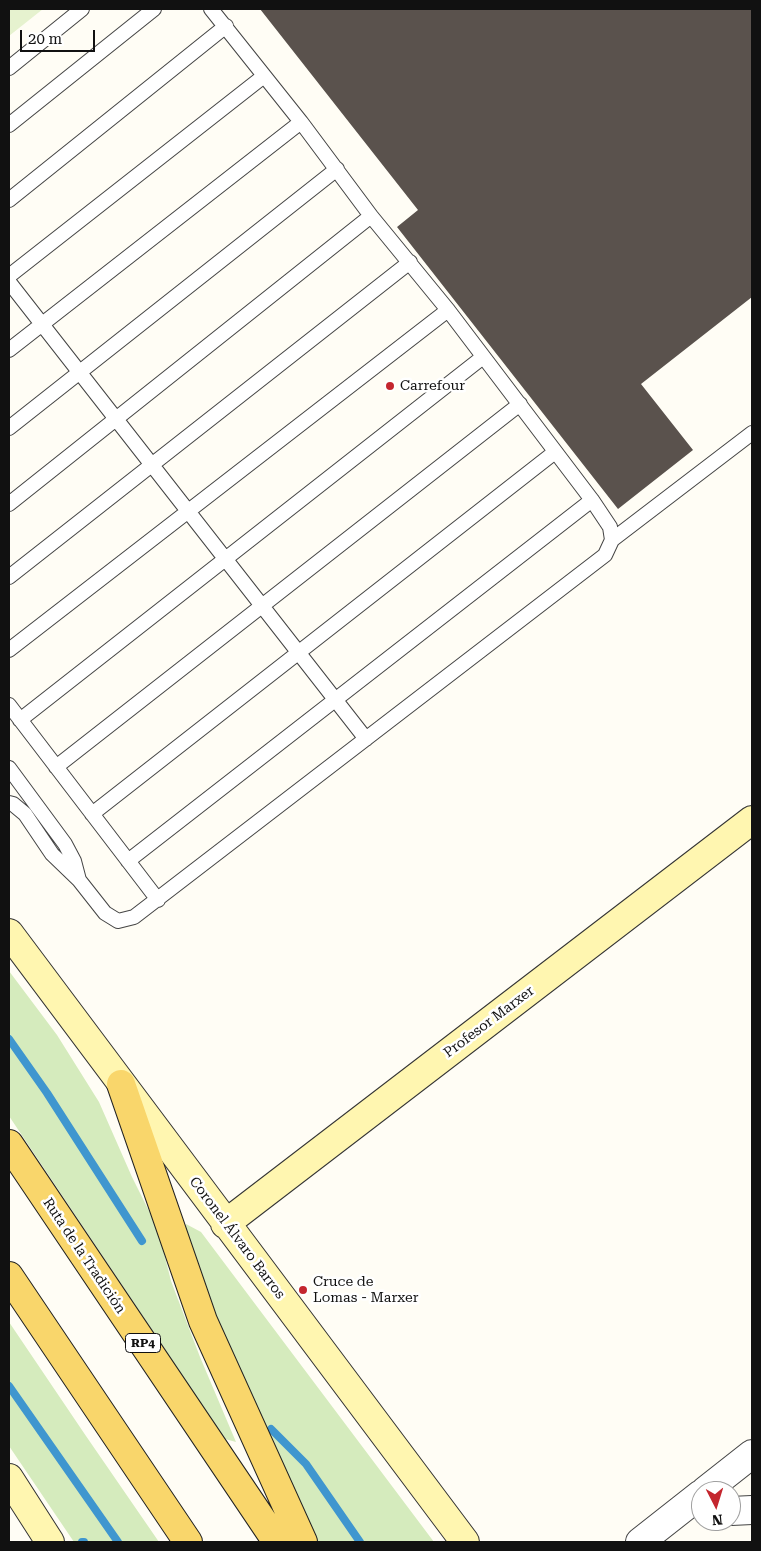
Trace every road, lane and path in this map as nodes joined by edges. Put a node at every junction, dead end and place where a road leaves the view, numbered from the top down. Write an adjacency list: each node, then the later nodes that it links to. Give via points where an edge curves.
1 (82, 9): 5 (lane)
2 (211, 9): 4 (lane)
3 (145, 11): 8 (lane)
4 (226, 26): 6 (lane); 10 (lane)
5 (9, 68)
6 (264, 76): 7 (lane); 13 (lane)
7 (301, 122): 9 (lane); 16 (lane)
8 (9, 125)
9 (336, 169): 11 (lane); 19 (lane)
10 (9, 200)
11 (371, 216): 12 (lane); 21 (lane)
12 (410, 262): 15 (lane); 25 (lane)
13 (9, 276)
14 (9, 282): 16 (lane)
15 (448, 310): 18 (lane); 28 (lane)
16 (42, 324): 17 (lane); 19 (lane)
17 (9, 350)
18 (483, 357): 20 (lane); 30 (lane)
19 (79, 372): 21 (lane); 22 (lane)
20 (520, 404): 24 (lane); 32 (lane)
21 (116, 419): 25 (lane); 27 (lane)
22 (9, 428)
23 (752, 433): 29 (lane)
24 (556, 452): 26 (lane); 34 (lane)
25 (152, 465): 28 (lane); 31 (lane)
26 (592, 500): 29 (lane, via 610,527); 35 (lane)
27 (9, 504)
28 (188, 511): 30 (lane); 33 (lane)
29 (612, 540): 38 (lane, via 606,555)
30 (225, 559): 32 (lane); 37 (lane)
31 (9, 577)
32 (262, 606): 34 (lane); 39 (lane)
33 (9, 650)
34 (298, 652): 35 (lane); 42 (lane)
35 (335, 700): 38 (lane); 44 (lane)
36 (9, 705): 37 (lane)
37 (20, 720): 39 (lane)
38 (366, 739): 46 (lane)
39 (56, 766): 42 (lane)
40 (9, 768): 45 (lane, via 65,844)
41 (9, 803): 45 (lane, via 25,814 52,854)
42 (92, 814): 44 (lane)
43 (752, 820): 50 (main road, Profesor Marxer)
44 (128, 861): 46 (lane)
45 (79, 880): 46 (lane, via 105,914 118,921 134,917)
46 (158, 900)
47 (9, 933): 48 (main road, Coronel Álvaro Barros)
48 (121, 1084): 50 (main road, Coronel Álvaro Barros); 59 (main road, via 203,1321)
49 (9, 1144): 58 (main road, Ruta de la Tradición / RP4)
50 (226, 1224): 60 (main road, Coronel Álvaro Barros)
51 (9, 1276): 57 (main road)
52 (752, 1454): 54 (street)
53 (9, 1478): 56 (main road)
54 (718, 1481)
55 (689, 1512): 61 (street)
56 (50, 1542)
57 (188, 1542)
58 (277, 1542)
59 (304, 1542)
60 (465, 1542)
61 (640, 1542)

